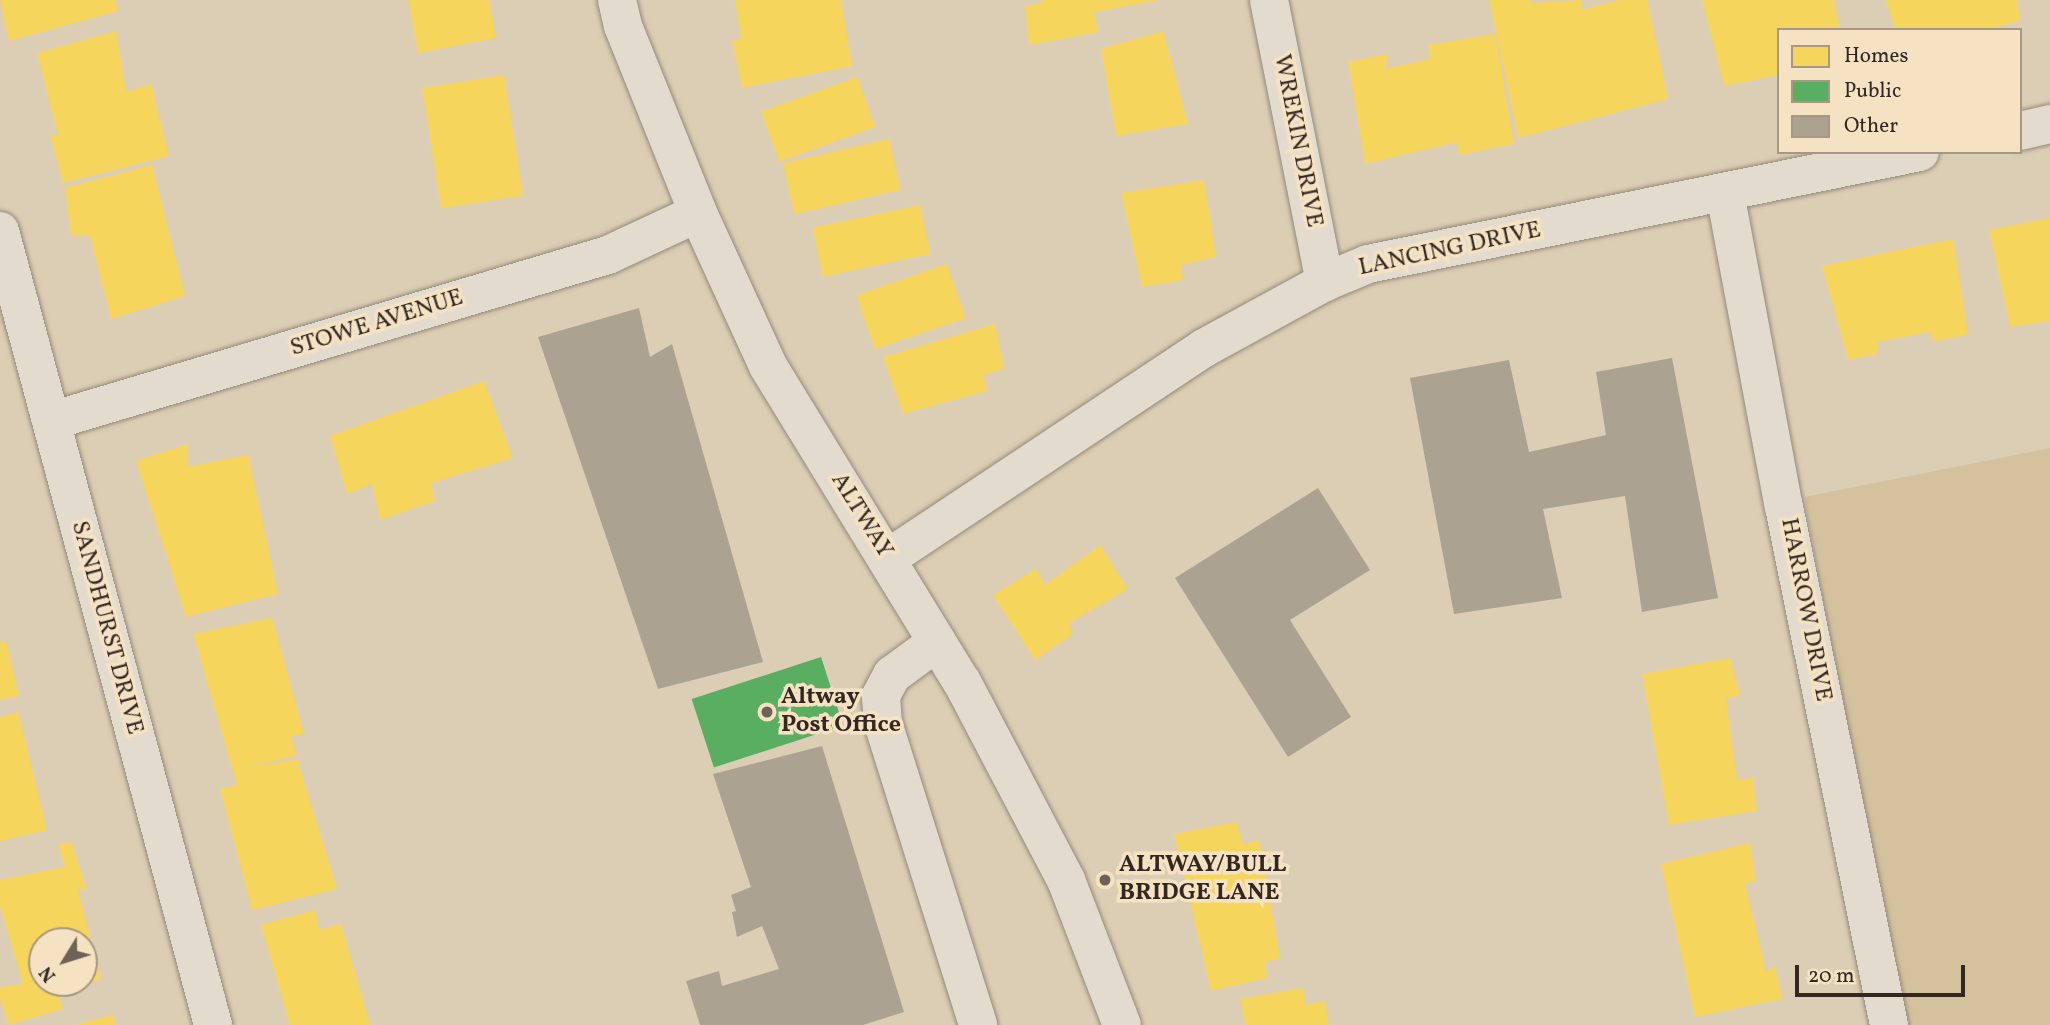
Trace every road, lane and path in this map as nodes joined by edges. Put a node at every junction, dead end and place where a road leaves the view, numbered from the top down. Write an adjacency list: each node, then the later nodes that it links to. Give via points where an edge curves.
1 (617, 0): 7 (street, ALTWAY)
2 (1269, 0): 9 (street, WREKIN DRIVE)
3 (2050, 124): 4 (street)
4 (2022, 131)
5 (1910, 154): 6 (street, LANCING DRIVE)
6 (1725, 193): 9 (street, LANCING DRIVE, via 1368,264); 16 (street, HARROW DRIVE)
7 (698, 214): 10 (street, STOWE AVENUE, via 608,256); 11 (street, ALTWAY, via 768,366)
8 (0, 231): 10 (street, SANDHURST DRIVE)
9 (1325, 282): 11 (street, LANCING DRIVE, via 1204,348)
10 (51, 421): 13 (street, SANDHURST DRIVE)
11 (888, 558): 12 (street, ALTWAY)
12 (937, 642): 14 (street, via 892,675 881,696 883,723); 15 (street, ALTWAY, via 1066,880)
13 (213, 1025)
14 (978, 1025)
15 (1122, 1025)
16 (1889, 1025)

